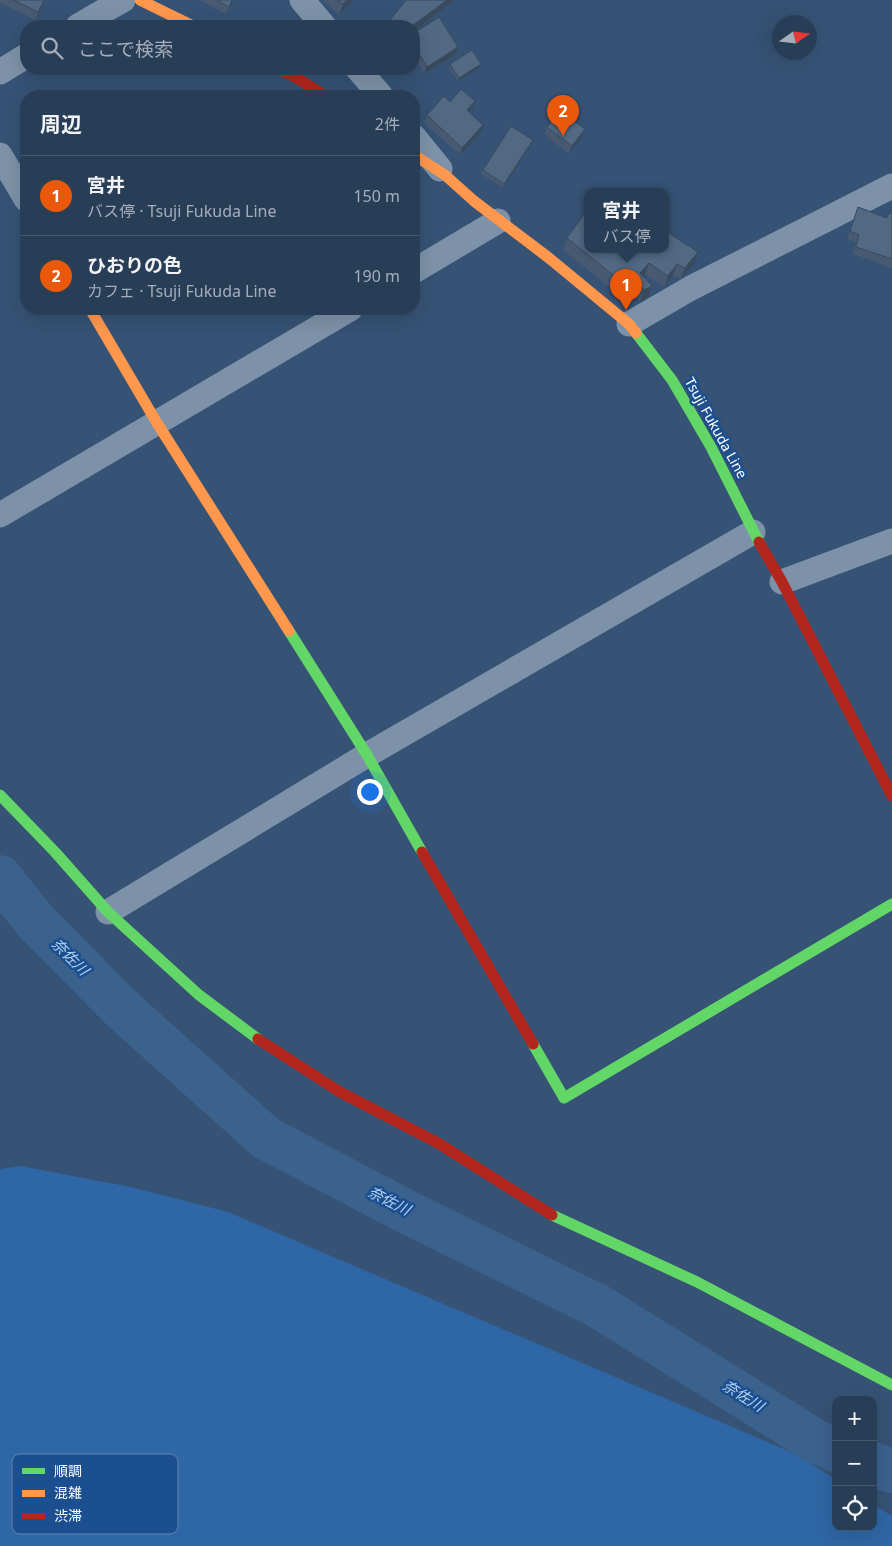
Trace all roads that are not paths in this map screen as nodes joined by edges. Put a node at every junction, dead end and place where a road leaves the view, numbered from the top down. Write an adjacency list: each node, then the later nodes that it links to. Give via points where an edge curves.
1 (123, 0): 4 (street)
2 (140, 0): 5 (street)
3 (302, 0): 6 (street)
4 (88, 20)
5 (181, 20)
6 (319, 20)
7 (20, 60): 8 (street)
8 (0, 72)
9 (291, 75): 11 (street)
10 (363, 75): 12 (street)
11 (316, 90)
12 (376, 90)
13 (420, 144): 16 (street)
14 (0, 154): 18 (street)
15 (420, 159): 16 (street, Tsuji Fukuda Line)
16 (445, 175): 19 (street, Tsuji Fukuda Line)
17 (892, 186): 23 (street, via 691,288)
18 (20, 189)
19 (498, 221): 20 (street); 23 (street, Tsuji Fukuda Line, via 550,258)
20 (420, 267)
21 (94, 315): 24 (street)
22 (340, 315): 24 (street)
23 (629, 324): 26 (street, Tsuji Fukuda Line, via 672,380 711,447)
24 (157, 423): 25 (street); 29 (street)
25 (0, 515)
26 (753, 532): 28 (street, Tsuji Fukuda Line); 29 (street)
27 (892, 541): 28 (street)
28 (782, 582): 31 (street, Tsuji Fukuda Line)
29 (367, 755): 32 (street, via 564,1098); 33 (street)
30 (0, 795): 33 (street)
31 (892, 796)
32 (892, 904)
33 (108, 912): 34 (street, via 199,995 252,1036 340,1092 438,1143 557,1218 697,1282)
34 (892, 1385)

